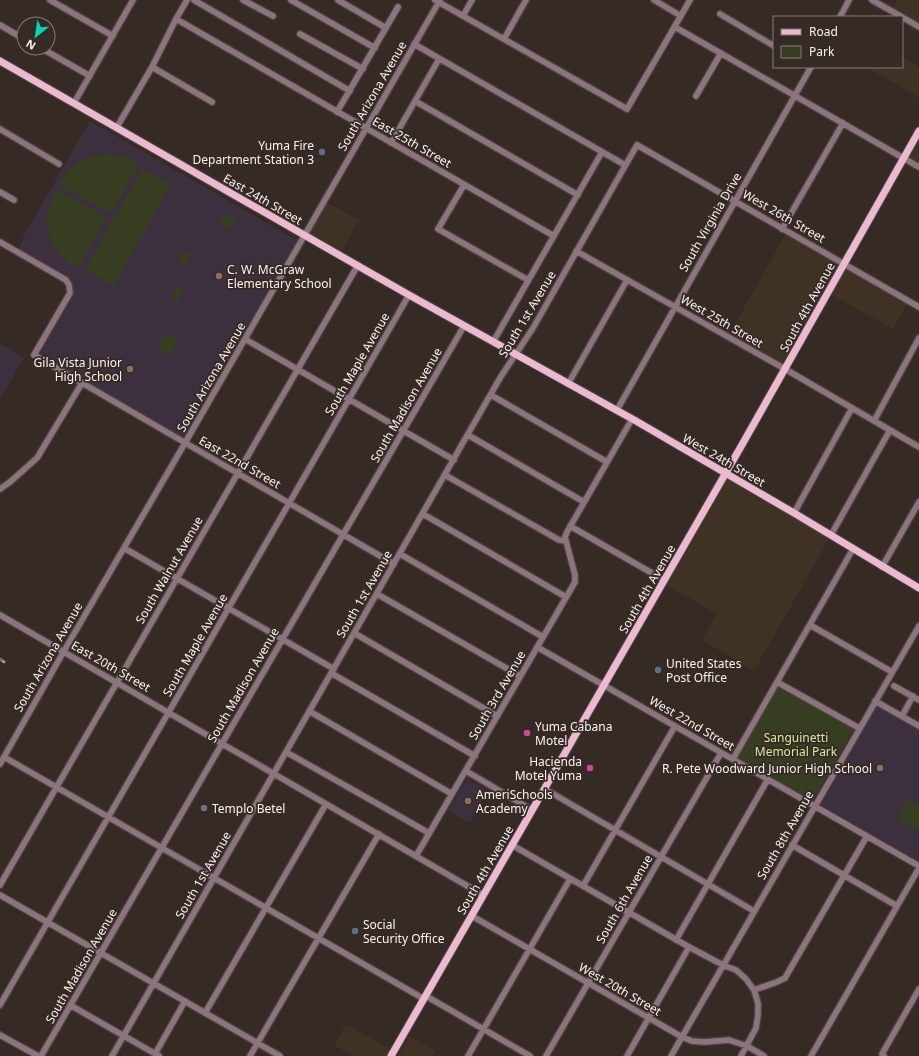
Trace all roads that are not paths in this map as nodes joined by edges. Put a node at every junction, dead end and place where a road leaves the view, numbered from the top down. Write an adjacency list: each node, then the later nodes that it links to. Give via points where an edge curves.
1 (50, 0): 30 (street)
2 (133, 0): 30 (street)
3 (187, 0): 23 (street)
4 (194, 0): 43 (street)
5 (243, 0): 17 (street)
6 (291, 0): 34 (street)
7 (338, 0): 27 (street)
8 (472, 0): 18 (street)
9 (526, 0): 31 (street)
10 (654, 0): 19 (street)
11 (690, 0): 19 (street)
12 (849, 0): 20 (street)
13 (872, 0): 21 (street)
14 (438, 1): 18 (street); 32 (street, South Arizona Avenue)
15 (398, 7): 27 (street)
16 (720, 14): 33 (street)
17 (272, 16)
18 (463, 16): 31 (street)
19 (681, 16): 25 (street)
20 (841, 16)
21 (900, 16)
22 (903, 18): 26 (street)
23 (176, 19): 39 (street); 49 (street, East 25th Street)
24 (0, 25): 28 (street)
25 (675, 27): 31 (street, via 627,109); 35 (street)
26 (919, 27)
27 (386, 28): 34 (street)
28 (16, 34)
29 (300, 34): 41 (street)
30 (112, 36): 42 (street)
31 (504, 39)
32 (414, 44): 37 (street); 53 (street, South Arizona Avenue)
33 (773, 45)
34 (375, 48): 41 (street)
35 (721, 53): 44 (street); 45 (street)
36 (54, 56): 42 (street)
37 (440, 59): 46 (street); 57 (street)
38 (0, 62): 48 (main road, East 24th Street)
39 (152, 67): 47 (street); 51 (street)
40 (809, 68): 45 (street, South Virginia Drive)
41 (363, 69): 43 (street)
42 (90, 76): 48 (street)
43 (350, 91): 49 (street)
44 (696, 96)
45 (795, 96): 50 (street); 66 (street, South Virginia Drive)
46 (415, 101): 55 (street); 64 (street)
47 (212, 102)
48 (74, 104): 51 (main road, East 24th Street)
49 (337, 112): 53 (street, East 25th Street)
50 (843, 123): 58 (street); 67 (street)
51 (117, 127): 68 (main road, East 24th Street)
52 (0, 129): 59 (street)
53 (366, 129): 55 (street, East 25th Street); 68 (street, South Arizona Avenue)
54 (919, 131): 58 (main road, South 4th Avenue)
55 (391, 143): 62 (street, East 25th Street)
56 (637, 145): 60 (street, South 1st Avenue); 66 (street, West 26th Street)
57 (602, 152): 60 (street); 64 (street)
58 (904, 159): 61 (street); 72 (main road, South 4th Avenue)
59 (59, 164)
60 (625, 165): 71 (street, South 1st Avenue)
61 (919, 167)
62 (464, 185): 69 (street, East 25th Street); 74 (street, via 438,229)
63 (0, 192): 65 (street)
64 (578, 195): 69 (street)
65 (14, 200)
66 (735, 201): 67 (street, West 26th Street); 77 (street, South Virginia Drive)
67 (782, 229): 72 (street, West 26th Street)
68 (304, 235): 73 (main road, East 24th Street); 80 (street, South Arizona Avenue)
69 (554, 236): 74 (street)
70 (0, 242): 86 (street, East 22nd Street, via 66,280 69,285 70,293 34,355)
71 (576, 251): 75 (street, West 25th Street); 83 (street, South 1st Avenue)
72 (844, 264): 78 (street, West 26th Street); 85 (main road, South 4th Avenue)
73 (358, 265): 76 (main road, East 24th Street); 84 (street, South Walnut Avenue)
74 (528, 280): 82 (street)
75 (627, 280): 77 (street, West 25th Street); 87 (street)
76 (409, 295): 79 (main road, East 24th Street); 89 (street, South Maple Avenue)
77 (675, 306): 85 (street, West 25th Street); 91 (street, South Virginia Drive)
78 (919, 307)
79 (464, 326): 82 (main road, East 24th Street); 94 (street, South Madison Avenue)
80 (245, 338): 84 (street); 97 (street, South Arizona Avenue)
81 (919, 338): 93 (street)
82 (493, 342): 83 (main road, East 24th Street)
83 (516, 355): 87 (main road, West 24th Street); 88 (street, South 1st Avenue)
84 (298, 369): 89 (street); 101 (street, South Walnut Avenue)
85 (785, 369): 90 (street, West 25th Street); 102 (main road, South 4th Avenue)
86 (82, 383): 97 (street, East 22nd Street); 104 (street, via 37,458)
87 (568, 384): 91 (main road, West 24th Street)
88 (491, 395): 96 (street, South 1st Avenue); 100 (street)
89 (349, 399): 94 (street); 107 (street, South Maple Avenue)
90 (852, 408): 93 (street, West 25th Street); 108 (street)
91 (617, 410): 92 (main road, West 24th Street)
92 (632, 419): 100 (street); 102 (main road, West 24th Street)
93 (874, 421): 95 (street, West 25th Street)
94 (404, 430): 99 (street); 111 (street, South Madison Avenue)
95 (890, 430): 98 (street, West 25th Street); 112 (street)
96 (468, 435): 99 (street, South 1st Avenue); 105 (street)
97 (185, 443): 101 (street, East 22nd Street); 114 (street, South Arizona Avenue)
98 (919, 447)
99 (454, 460): 103 (street, South 1st Avenue)
100 (607, 462): 105 (street)
101 (237, 473): 107 (street, East 22nd Street); 119 (street, South Walnut Avenue)
102 (726, 473): 108 (main road, West 24th Street); 120 (main road, South 4th Avenue)
103 (445, 475): 109 (street, South 1st Avenue); 113 (street, via 559,540)
104 (0, 489)
105 (584, 502): 110 (street)
106 (919, 502): 118 (street)
107 (289, 504): 111 (street, East 22nd Street); 124 (street, South Maple Avenue)
108 (794, 513): 112 (main road, West 24th Street)
109 (423, 514): 116 (street, South 1st Avenue); 123 (street)
110 (570, 526): 113 (street); 120 (street)
111 (343, 535): 117 (street, East 22nd Street); 130 (street, South Madison Avenue)
112 (831, 535): 115 (main road, West 24th Street)
113 (566, 541): 123 (street, South 3rd Avenue, via 575,580)
114 (124, 548): 119 (street); 132 (street, South Arizona Avenue)
115 (853, 549): 118 (main road, West 24th Street); 126 (street)
116 (400, 554): 117 (street, South 1st Avenue); 129 (street)
117 (394, 564): 122 (street, South 1st Avenue)
118 (882, 567): 121 (main road, West 24th Street)
119 (177, 579): 124 (street); 136 (street, South Walnut Avenue)
120 (664, 580): 138 (main road, South 4th Avenue)
121 (919, 588)
122 (377, 594): 128 (street, South 1st Avenue); 135 (street)
123 (566, 597): 129 (street, South 3rd Avenue)
124 (228, 609): 130 (street); 144 (street, South Maple Avenue)
125 (0, 615): 132 (street, East 20th Street)
126 (810, 625): 134 (street); 137 (street)
127 (919, 626): 134 (street, South 8th Avenue)
128 (354, 633): 133 (street, South 1st Avenue); 145 (street)
129 (543, 637): 131 (street, South 3rd Avenue)
130 (282, 640): 133 (street); 150 (street, South Madison Avenue)
131 (537, 647): 135 (street, South 3rd Avenue); 138 (street, West 22nd Street)
132 (64, 651): 136 (street, East 20th Street); 154 (street, South Arizona Avenue)
133 (332, 671): 143 (street, South 1st Avenue); 153 (street)
134 (892, 672): 142 (street, South 8th Avenue)
135 (520, 676): 145 (street, South 3rd Avenue)
136 (117, 682): 144 (street, East 20th Street); 160 (street, South Walnut Avenue)
137 (777, 682): 149 (street); 155 (street)
138 (604, 685): 147 (street, West 22nd Street); 161 (main road, South 4th Avenue)
139 (894, 686): 140 (street)
140 (913, 696): 141 (street); 146 (street)
141 (919, 700)
142 (875, 701): 146 (street); 149 (street, South 8th Avenue)
143 (309, 711): 151 (street, South 1st Avenue); 162 (street)
144 (169, 712): 150 (street, East 20th Street); 166 (street, South Maple Avenue)
145 (497, 716): 153 (street, South 3rd Avenue)
146 (902, 716): 148 (street)
147 (675, 726): 152 (street, West 22nd Street); 167 (street)
148 (919, 726)
149 (859, 728): 164 (street, South 8th Avenue)
150 (222, 743): 158 (street, East 20th Street); 173 (street, South Madison Avenue)
151 (286, 752): 158 (street, South 1st Avenue); 168 (street)
152 (721, 752): 155 (street, West 22nd Street); 175 (street, South 6th Avenue)
153 (475, 756): 157 (street, South 3rd Avenue)
154 (4, 758): 156 (street, South Arizona Avenue); 160 (street)
155 (733, 759): 159 (street, West 22nd Street)
156 (0, 764)
157 (466, 771): 162 (street, South 3rd Avenue); 165 (street)
158 (273, 774): 163 (street); 178 (street, South 1st Avenue)
159 (768, 779): 164 (street, West 22nd Street); 180 (street)
160 (56, 788): 166 (street); 181 (street, South Walnut Avenue)
161 (545, 790): 165 (main road, South 4th Avenue); 167 (street)
162 (452, 794): 168 (street, South 3rd Avenue)
163 (326, 804): 169 (street); 186 (street)
164 (815, 805): 170 (street, West 22nd Street); 172 (street, South 8th Avenue)
165 (532, 810): 171 (main road, South 4th Avenue)
166 (108, 818): 173 (street); 190 (street, South Maple Avenue)
167 (615, 830): 175 (street); 182 (street)
168 (429, 833): 174 (street, South 3rd Avenue)
169 (379, 834): 174 (street); 191 (street)
170 (867, 836): 176 (street, West 22nd Street); 177 (street)
171 (512, 845): 179 (street); 184 (main road, South 4th Avenue)
172 (792, 845): 177 (street); 187 (street, South 8th Avenue)
173 (161, 848): 178 (street); 195 (street, South Madison Avenue)
174 (416, 856): 184 (street)
175 (661, 857): 180 (street); 188 (street, South 6th Avenue)
176 (919, 867): 185 (street)
177 (844, 876): 185 (street); 200 (street, via 785,978)
178 (214, 879): 186 (street); 197 (street, South 1st Avenue)
179 (570, 879): 182 (street); 194 (street)
180 (709, 884): 187 (street); 192 (street)
181 (0, 885)
182 (583, 886): 188 (street)
183 (0, 895): 190 (street)
184 (484, 895): 189 (main road, South 4th Avenue)
185 (897, 906): 226 (street)
186 (266, 908): 191 (street); 205 (street)
187 (754, 911): 196 (street, South 8th Avenue)
188 (629, 913): 192 (street); 198 (street, South 6th Avenue)
189 (472, 916): 194 (street, West 20th Street); 201 (main road, South 4th Avenue)
190 (48, 922): 195 (street); 203 (street, South Maple Avenue)
191 (318, 939): 201 (street); 211 (street)
192 (676, 940): 193 (street)
193 (689, 947): 196 (street); 206 (street)
194 (529, 950): 198 (street, West 20th Street); 207 (street)
195 (101, 953): 197 (street); 204 (street, South Madison Avenue)
196 (723, 966): 200 (street, via 736,970); 210 (street, South 8th Avenue)
197 (154, 983): 202 (street); 209 (street, South 1st Avenue)
198 (588, 983): 206 (street, West 20th Street); 221 (street, South 6th Avenue)
199 (919, 989): 227 (street, via 882,1054)
200 (754, 990): 212 (street, via 758,1015 756,1028)
201 (425, 998): 207 (street); 218 (main road, South 4th Avenue)
202 (185, 1001): 205 (street); 213 (street)
203 (0, 1005)
204 (70, 1005): 209 (street); 214 (street, South Madison Avenue)
205 (205, 1013): 211 (street)
206 (648, 1018): 210 (street, West 20th Street); 222 (street)
207 (483, 1029): 219 (street); 220 (street)
208 (0, 1035): 214 (street)
209 (124, 1036): 213 (street); 215 (street, South 1st Avenue)
210 (682, 1037): 212 (street, West 20th Street, via 704,1042 729,1040); 223 (street, South 8th Avenue)
211 (258, 1043): 216 (street); 217 (street)
212 (747, 1046): 224 (street); 225 (street, West 20th Street)
213 (157, 1055)
214 (39, 1056)
215 (112, 1056)
216 (250, 1056)
217 (280, 1056)
218 (391, 1056)
219 (468, 1056)
220 (530, 1056)
221 (546, 1056)
222 (626, 1056)
223 (671, 1056)
224 (741, 1056)
225 (764, 1056)
226 (811, 1056)
227 (884, 1056)

